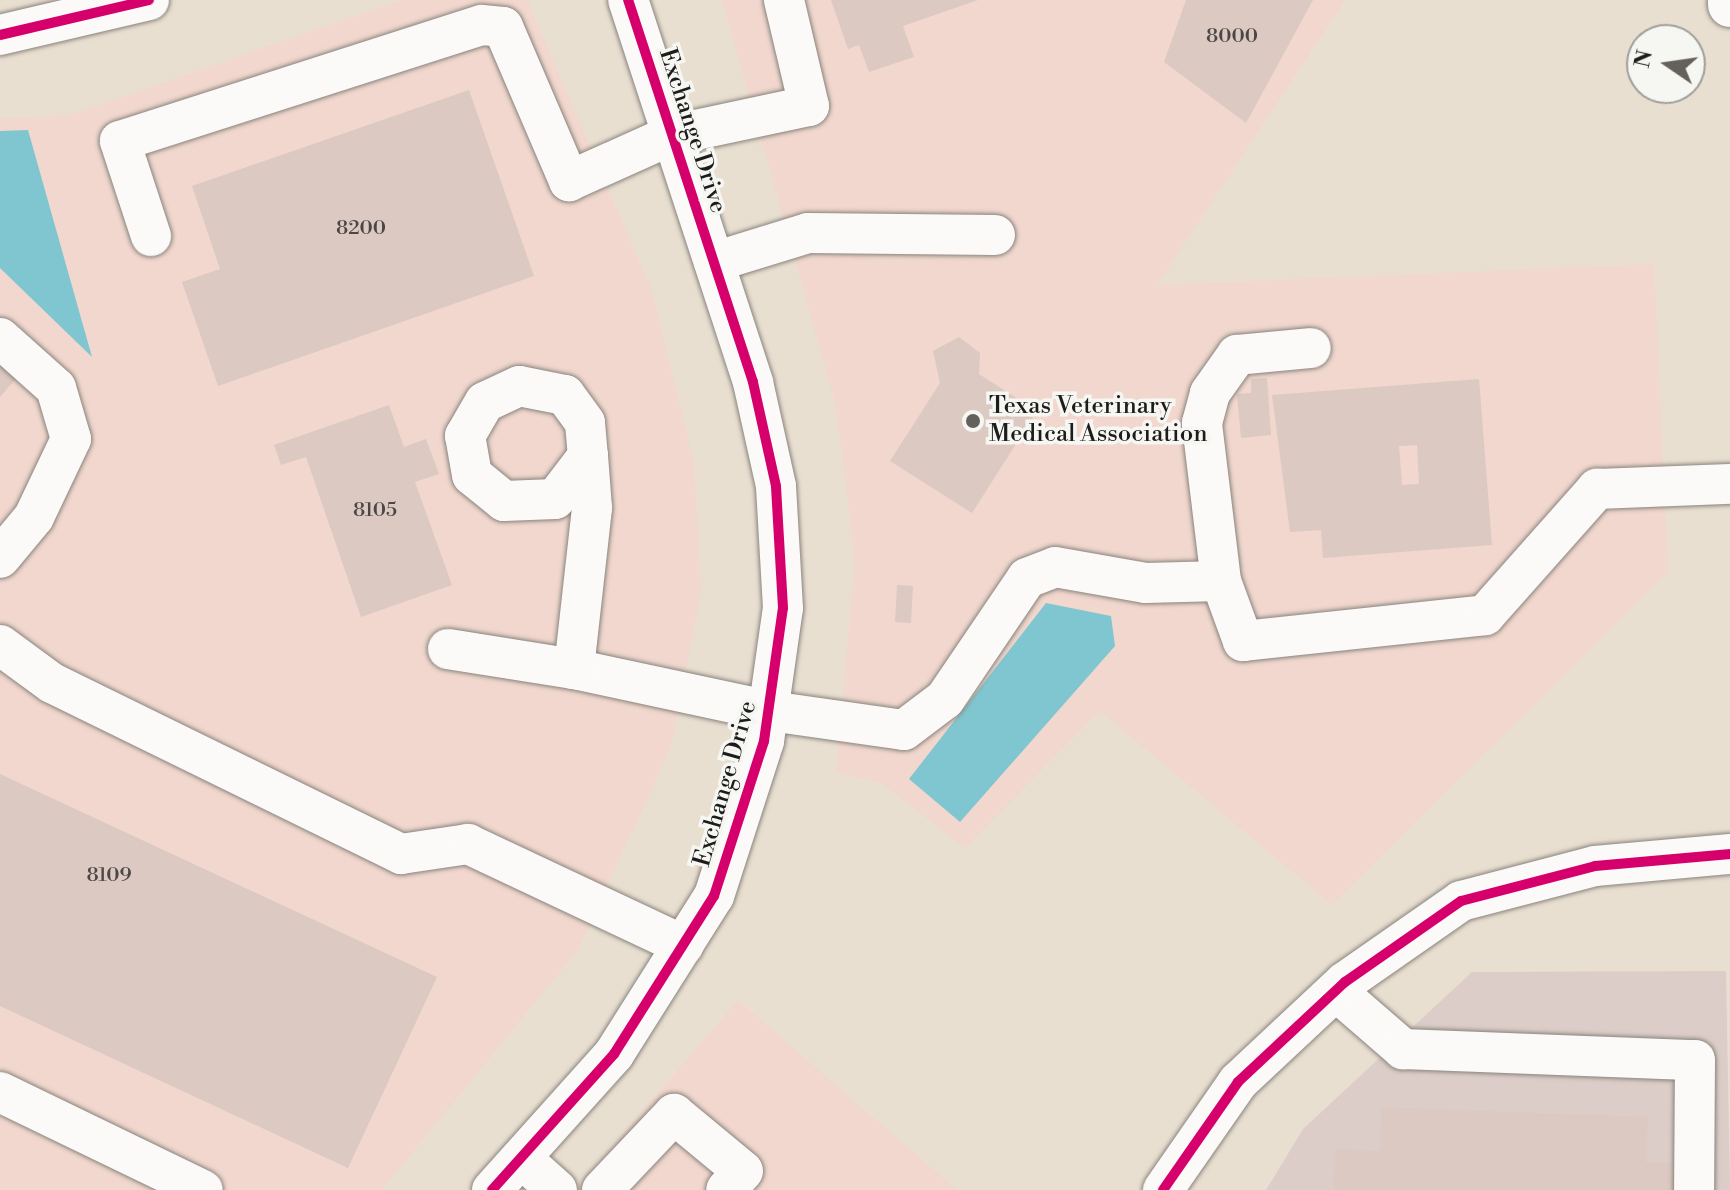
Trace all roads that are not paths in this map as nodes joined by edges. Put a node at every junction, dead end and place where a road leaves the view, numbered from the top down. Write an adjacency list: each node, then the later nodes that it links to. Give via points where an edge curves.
1 (149, 0): 4 (street)
2 (628, 0): 5 (street, Exchange Drive)
3 (784, 0): 5 (street, via 809,106)
4 (0, 35)
5 (672, 135): 7 (street, via 569,181 503,27 482,25 120,141); 8 (street, Exchange Drive)
6 (995, 235): 8 (street, via 808,233)
7 (151, 236)
8 (714, 262): 18 (street, Exchange Drive, via 776,486 783,608)
9 (0, 338): 13 (street, via 56,388 71,439 34,517)
10 (1311, 348): 14 (street, via 1237,355 1210,393 1202,423)
11 (588, 456): 17 (street, via 592,508)
12 (1730, 484): 14 (street, via 1597,489 1485,615 1243,641)
13 (0, 558)
14 (1221, 581): 18 (street, via 1146,583 1055,567 1027,578 945,699 904,730)
15 (0, 645): 20 (street, via 52,683 401,854 468,844)
16 (448, 649): 17 (street)
17 (574, 669): 18 (street)
18 (770, 711): 20 (street, Exchange Drive, via 714,896)
19 (1730, 854): 21 (street, via 1595,866 1461,901)
20 (683, 945): 23 (street, Exchange Drive, via 614,1054)
21 (1336, 991): 29 (street, via 1238,1082); 30 (street, via 1403,1049 1695,1060)
22 (0, 1092): 24 (street)
23 (521, 1158): 25 (street, Exchange Drive); 26 (street)
24 (203, 1190)
25 (492, 1190)
26 (557, 1190)
27 (602, 1190): 28 (street, via 674,1114 743,1171)
28 (726, 1190)
29 (1163, 1190)
30 (1694, 1190)

